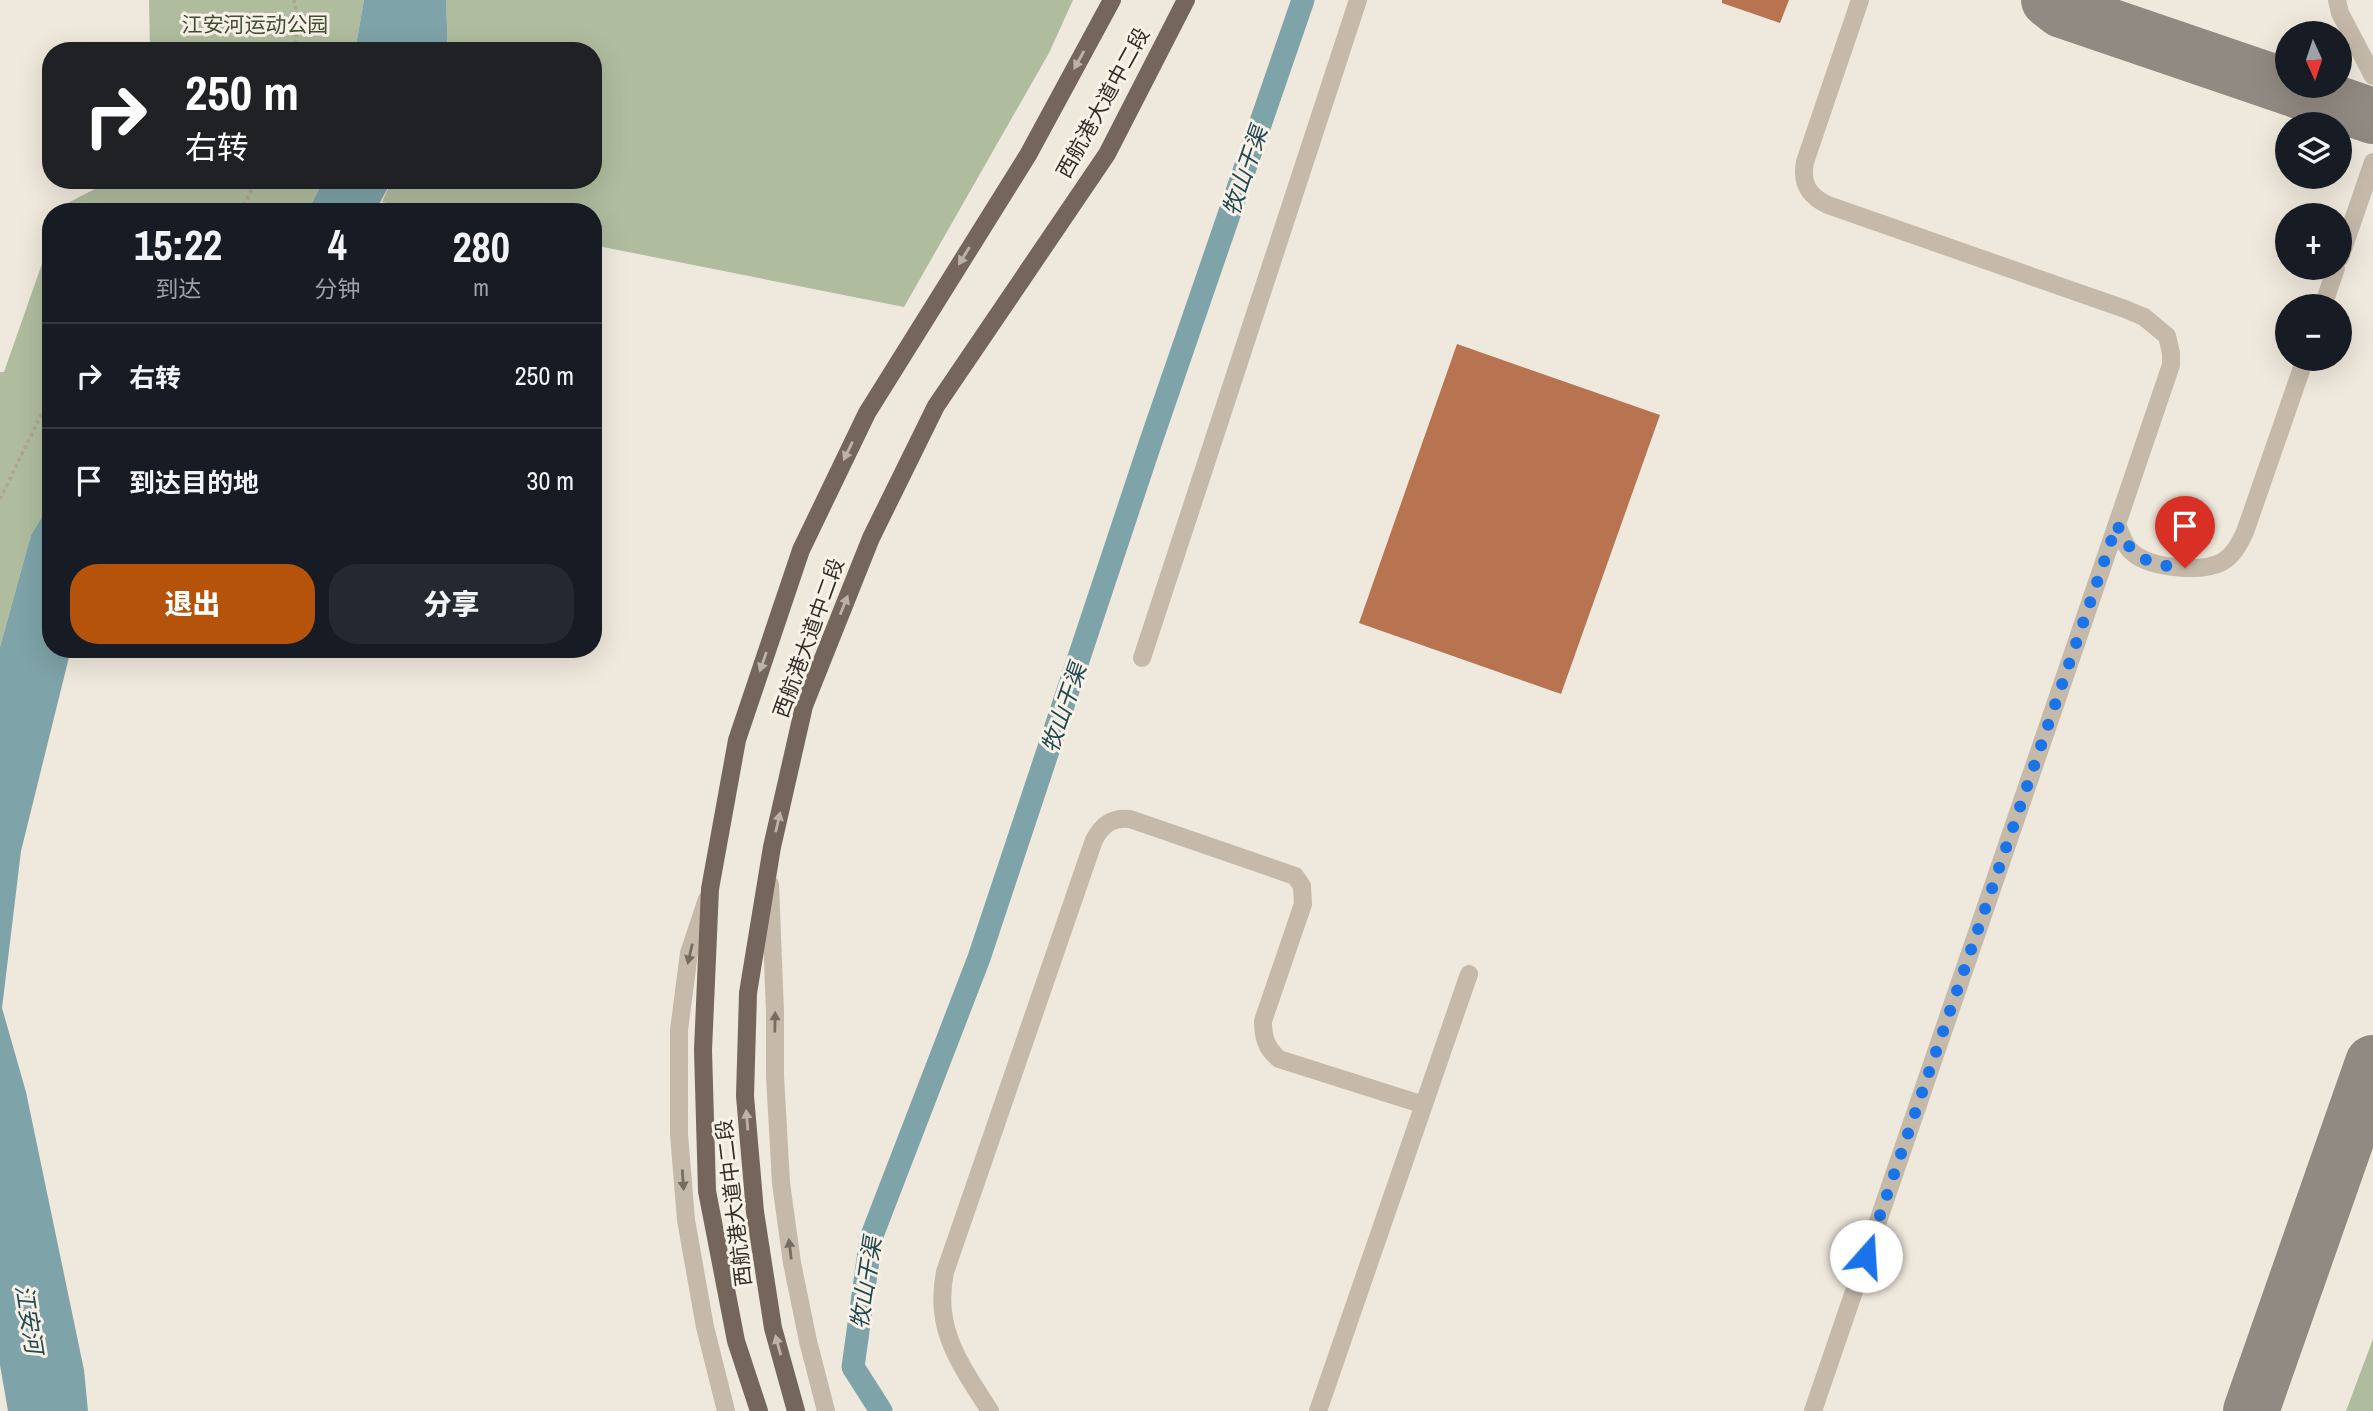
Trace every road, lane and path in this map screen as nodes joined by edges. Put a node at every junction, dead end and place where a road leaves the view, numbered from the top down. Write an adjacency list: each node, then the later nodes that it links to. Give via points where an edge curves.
1 (295, 0): 10 (path)
2 (1112, 0): 21 (main road, 西航港大道中二段, one-way to 21, via 1028,155 867,413 801,550 737,740)
3 (1186, 0): 20 (main road, 西航港大道中二段, one-way to 3, via 804,706 871,538 936,406 1107,154)
4 (1358, 0): 19 (street)
5 (1860, 0): 18 (street, via 1805,162 1807,190 1828,205 2124,309 2159,328 2167,337 2171,365)
6 (2337, 0): 7 (street)
7 (2345, 21)
8 (2352, 32): 11 (street)
9 (2352, 35): 12 (street)
10 (295, 42)
11 (2373, 51)
12 (2373, 76)
13 (2373, 162): 14 (street)
14 (2352, 223)
15 (2301, 371): 18 (street, via 2245,532 2230,556 2200,567 2155,564 2133,553)
16 (42, 413): 17 (path)
17 (0, 499)
18 (2117, 524): 30 (street)
19 (1142, 658)
20 (769, 865): 26 (main road, 西航港大道中二段, one-way to 20, via 771,1315 755,1212 745,1096 748,993); 27 (street, one-way to 20, via 807,1341 781,1183)
21 (710, 889): 24 (street, one-way to 24, via 689,953 679,1030 679,1134 686,1220); 25 (main road, 西航港大道中二段, via 703,1050 707,1191 736,1342)
22 (1469, 974): 23 (street)
23 (1424, 1105): 28 (street, via 1279,1059 1271,1052 1263,1021 1303,904 1302,886 1295,876 1130,819 1105,824 1094,840 941,1290 951,1346); 29 (street)
24 (726, 1411)
25 (759, 1411)
26 (796, 1411)
27 (827, 1411)
28 (990, 1411)
29 (1318, 1411)
30 (1813, 1411)

